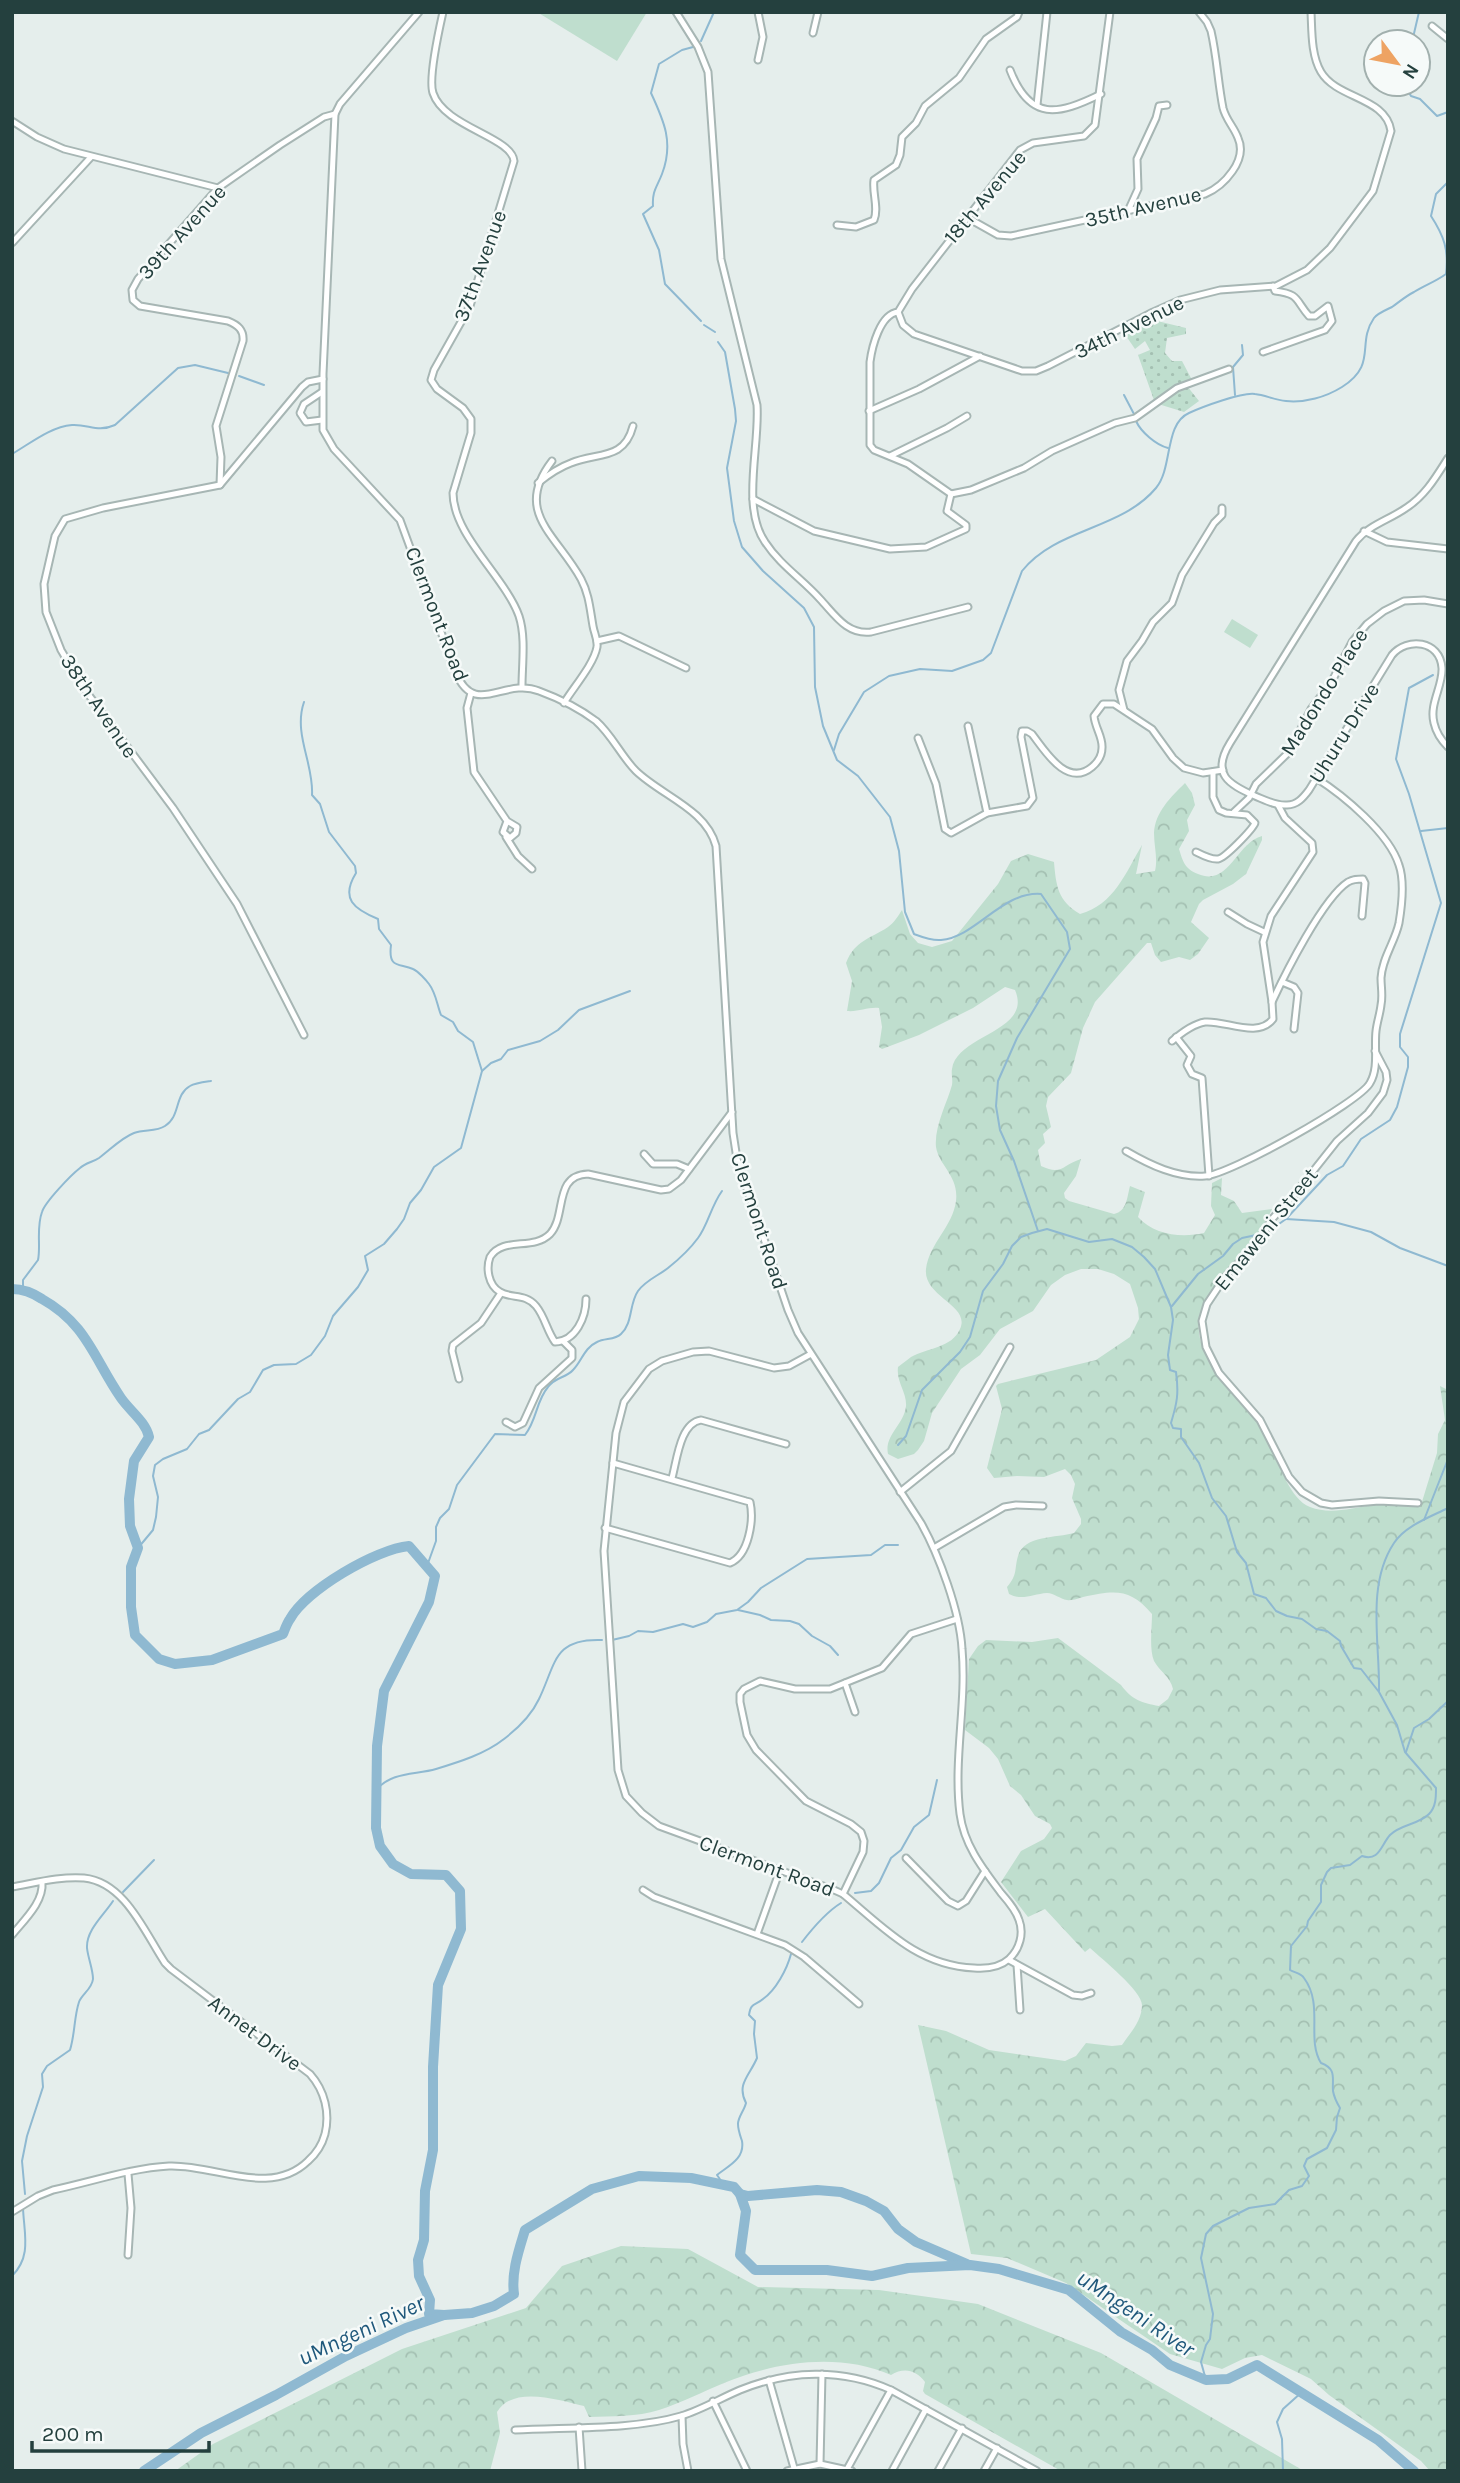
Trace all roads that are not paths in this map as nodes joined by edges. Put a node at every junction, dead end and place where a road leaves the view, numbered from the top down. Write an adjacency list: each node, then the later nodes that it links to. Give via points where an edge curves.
1 (419, 12): 19 (street)
2 (443, 12): 52 (street, 37th Avenue, via 433,95 464,125 503,144 514,161 470,306 431,380 471,419 453,500 459,519 520,620)
3 (676, 12): 44 (street, via 698,47 709,79 721,259 757,405)
4 (758, 12): 14 (street, via 763,37)
5 (818, 12): 12 (street)
6 (1019, 12): 25 (street, via 986,39 959,78 925,106 905,132 896,165 874,180 874,220 856,227)
7 (1047, 12): 17 (street)
8 (1110, 12): 16 (street, 18th Avenue)
9 (1199, 12): 23 (street, 35th Avenue, via 1211,31 1225,116 1239,140 1239,158 1224,182 1212,191)
10 (1311, 12): 27 (street, 34th Avenue, via 1322,74 1334,86 1379,111 1389,123 1390,137 1373,191 1335,242 1307,270)
11 (1432, 26): 13 (street)
12 (813, 33)
13 (1448, 39)
14 (758, 60)
15 (1010, 70): 17 (street, via 1022,95)
16 (1101, 94): 17 (street, via 1063,110); 24 (street, 18th Avenue, via 1097,120 1088,133 1033,143 1020,150)
17 (1037, 105)
18 (1167, 105): 23 (street, via 1159,106 1140,151 1137,192)
19 (335, 114): 22 (street, 39th Avenue); 32 (street, Clermont Road)
20 (12, 121): 21 (street, via 49,143)
21 (91, 157): 22 (street); 26 (street)
22 (218, 188): 42 (street, 39th Avenue, via 138,279 131,295 136,304 146,308 228,321 241,330 243,341 216,426)
23 (1127, 211): 24 (street, 35th Avenue, via 1005,237)
24 (966, 217): 28 (street, 18th Avenue)
25 (836, 225)
26 (12, 243)
27 (1273, 286): 29 (street, via 1275,291 1291,293 1309,316 1328,306 1332,321 1325,330); 30 (street, 34th Avenue, via 1220,290 1180,300 1036,371 1022,371)
28 (898, 312): 30 (street, 34th Avenue, via 911,332); 34 (street, 18th Avenue, via 886,318 872,350)
29 (1263, 352)
30 (980, 356): 34 (street)
31 (1229, 369): 43 (street, via 1177,388 1135,418 1052,451 1024,468)
32 (323, 379): 33 (street, Clermont Road); 42 (street, via 302,387)
33 (322, 392): 36 (street, Clermont Road); 36 (street, via 300,412 306,422)
34 (869, 411): 38 (street, 18th Avenue, via 870,445)
35 (967, 416): 38 (street)
36 (322, 420): 53 (street, Clermont Road, via 329,443 400,520 459,681)
37 (634, 426): 41 (street, via 627,442 617,450 573,462)
38 (890, 456): 43 (street, 18th Avenue)
39 (1448, 458): 46 (street, via 1416,501)
40 (552, 461): 41 (street)
41 (538, 483): 50 (street, via 537,509 582,580)
42 (220, 485): 76 (street, 38th Avenue, via 65,519 47,566 46,612 82,686 237,904)
43 (951, 494): 44 (street, via 947,511 966,524 966,529 932,546 907,550 814,531)
44 (753, 499): 49 (street, via 759,532 770,550 851,631 871,632)
45 (1222, 508): 55 (street, via 1222,515 1182,575 1174,600 1127,661 1119,693)
46 (1364, 531): 47 (street, via 1387,542); 59 (street, via 1225,751)
47 (1448, 550)
48 (1448, 604): 62 (street, Madondo Place, via 1404,601 1367,624 1311,709 1289,752 1255,784)
49 (968, 607)
50 (597, 641): 51 (street, via 618,636); 54 (street)
51 (686, 668)
52 (522, 687): 53 (street, Clermont Road, via 485,696); 54 (street, Clermont Road)
53 (471, 693): 66 (street, via 467,708 474,772)
54 (564, 703): 78 (street, Clermont Road, via 596,722 635,770 703,821 712,834)
55 (1125, 712): 60 (street, via 1152,729 1184,768); 65 (street, via 1105,703 1095,713 1102,750 1097,762 1083,773 1066,771 1032,734 1021,733 1032,801 1027,806)
56 (968, 726): 65 (street)
57 (918, 738): 65 (street, via 936,784 945,829 954,833)
58 (1448, 747): 61 (street, Uhuru Drive, via 1433,722 1440,660 1425,644 1408,644 1392,655)
59 (1223, 770): 60 (street); 62 (street, via 1232,785)
60 (1213, 772): 64 (street, via 1214,802 1222,813)
61 (1316, 778): 63 (street, Uhuru Drive, via 1301,799); 77 (street, via 1377,831 1395,854 1401,871 1399,917 1381,976)
62 (1251, 794): 63 (street); 64 (street, Madondo Place)
63 (1278, 805): 72 (street, via 1312,843 1313,852 1285,891)
64 (1234, 812): 68 (street, via 1254,820 1252,830 1221,858)
65 (987, 813)
66 (507, 821): 67 (street); 67 (street, via 517,831)
67 (506, 836): 69 (street)
68 (1196, 852)
69 (533, 869)
70 (1228, 912): 72 (street)
71 (1362, 916): 73 (street, via 1365,883 1357,879 1347,882 1319,916)
72 (1264, 932): 74 (street)
73 (1282, 982): 74 (street); 75 (street, via 1298,993)
74 (1272, 1002): 82 (street, via 1273,1019 1267,1026 1205,1022 1174,1039 1191,1056 1190,1072 1202,1078)
75 (1294, 1029)
76 (304, 1035)
77 (1375, 1051): 82 (street, via 1370,1084 1353,1100 1271,1149); 94 (street, Emaweni Street, via 1386,1072 1383,1093 1337,1141 1225,1277 1202,1321 1204,1340 1219,1373 1260,1420 1289,1477 1302,1492 1332,1505)
78 (732, 1112): 81 (street); 87 (street, Clermont Road, via 740,1168 788,1310)
79 (1126, 1150): 82 (street, via 1169,1171)
80 (644, 1154): 81 (street, via 653,1164)
81 (689, 1169): 83 (street, via 678,1183 661,1190 588,1174 573,1178 563,1192 556,1224 547,1237 502,1246 490,1257 488,1275)
82 (1209, 1176)
83 (501, 1293): 85 (street, via 533,1303 553,1340); 88 (street, via 481,1322 454,1343)
84 (586, 1299): 85 (street, via 583,1319)
85 (563, 1341): 89 (street, via 572,1349 572,1359 539,1388 523,1423 515,1427)
86 (1010, 1347): 93 (street, via 951,1451)
87 (811, 1354): 91 (street, Clermont Road, via 781,1368 701,1350 655,1364 642,1375 622,1407); 93 (street, Clermont Road)
88 (460, 1380)
89 (506, 1422)
90 (786, 1444): 92 (street, via 695,1421 685,1431)
91 (613, 1463): 92 (street); 96 (street, Clermont Road)
92 (672, 1478): 96 (street, via 750,1502 752,1518 737,1560 725,1563)
93 (900, 1492): 97 (street, Clermont Road)
94 (1418, 1503)
95 (1044, 1506): 97 (street, via 1004,1507)
96 (606, 1528): 102 (street, Clermont Road, via 604,1563 618,1770 626,1796 650,1821 666,1830)
97 (934, 1548): 98 (street, Clermont Road)
98 (957, 1619): 99 (street, via 911,1634 882,1668); 103 (street, Clermont Road, via 963,1662 960,1815 968,1843)
99 (845, 1684): 100 (street); 107 (street, via 819,1690 760,1681 744,1689 740,1702 756,1750 806,1801 861,1832 863,1852)
100 (855, 1712)
101 (906, 1858): 103 (street, via 958,1906)
102 (780, 1870): 107 (street, Clermont Road); 108 (street)
103 (985, 1871): 110 (street, Clermont Road, via 1020,1922 1020,1941)
104 (42, 1882): 105 (street, Annet Drive); 109 (street, via 38,1900); 115 (street, Annet Drive, via 84,1878 113,1891 134,1914 165,1963 310,2074 325,2101 322,2143 301,2168 286,2176 264,2179 172,2166)
105 (12, 1887)
106 (643, 1890): 108 (street)
107 (843, 1895): 110 (street, Clermont Road, via 900,1943 938,1963 989,1968)
108 (757, 1934): 113 (street, via 794,1950)
109 (12, 1935)
110 (1009, 1959): 111 (street)
111 (1017, 1965): 112 (street, via 1073,1995); 114 (street)
112 (1091, 1993)
113 (859, 2004)
114 (1020, 2010)
115 (128, 2174): 116 (street, Annet Drive, via 53,2190); 117 (street)
116 (12, 2212)
117 (128, 2255)
118 (822, 2374): 119 (street); 120 (street, via 843,2375); 128 (street)
119 (769, 2380): 121 (street); 129 (street)
120 (891, 2390): 122 (street); 130 (street)
121 (713, 2402): 123 (street); 134 (street)
122 (926, 2409): 125 (street); 136 (street)
123 (682, 2416): 124 (street); 133 (street)
124 (579, 2427): 126 (street); 132 (street)
125 (962, 2428): 127 (street); 137 (street)
126 (515, 2430)
127 (997, 2448): 131 (street); 138 (street)
128 (820, 2464): 129 (street); 130 (street)
129 (794, 2468): 135 (street)
130 (848, 2470)
131 (1033, 2470)
132 (582, 2471)
133 (688, 2471)
134 (747, 2471)
135 (787, 2471)
136 (892, 2471)
137 (939, 2471)
138 (984, 2471)

